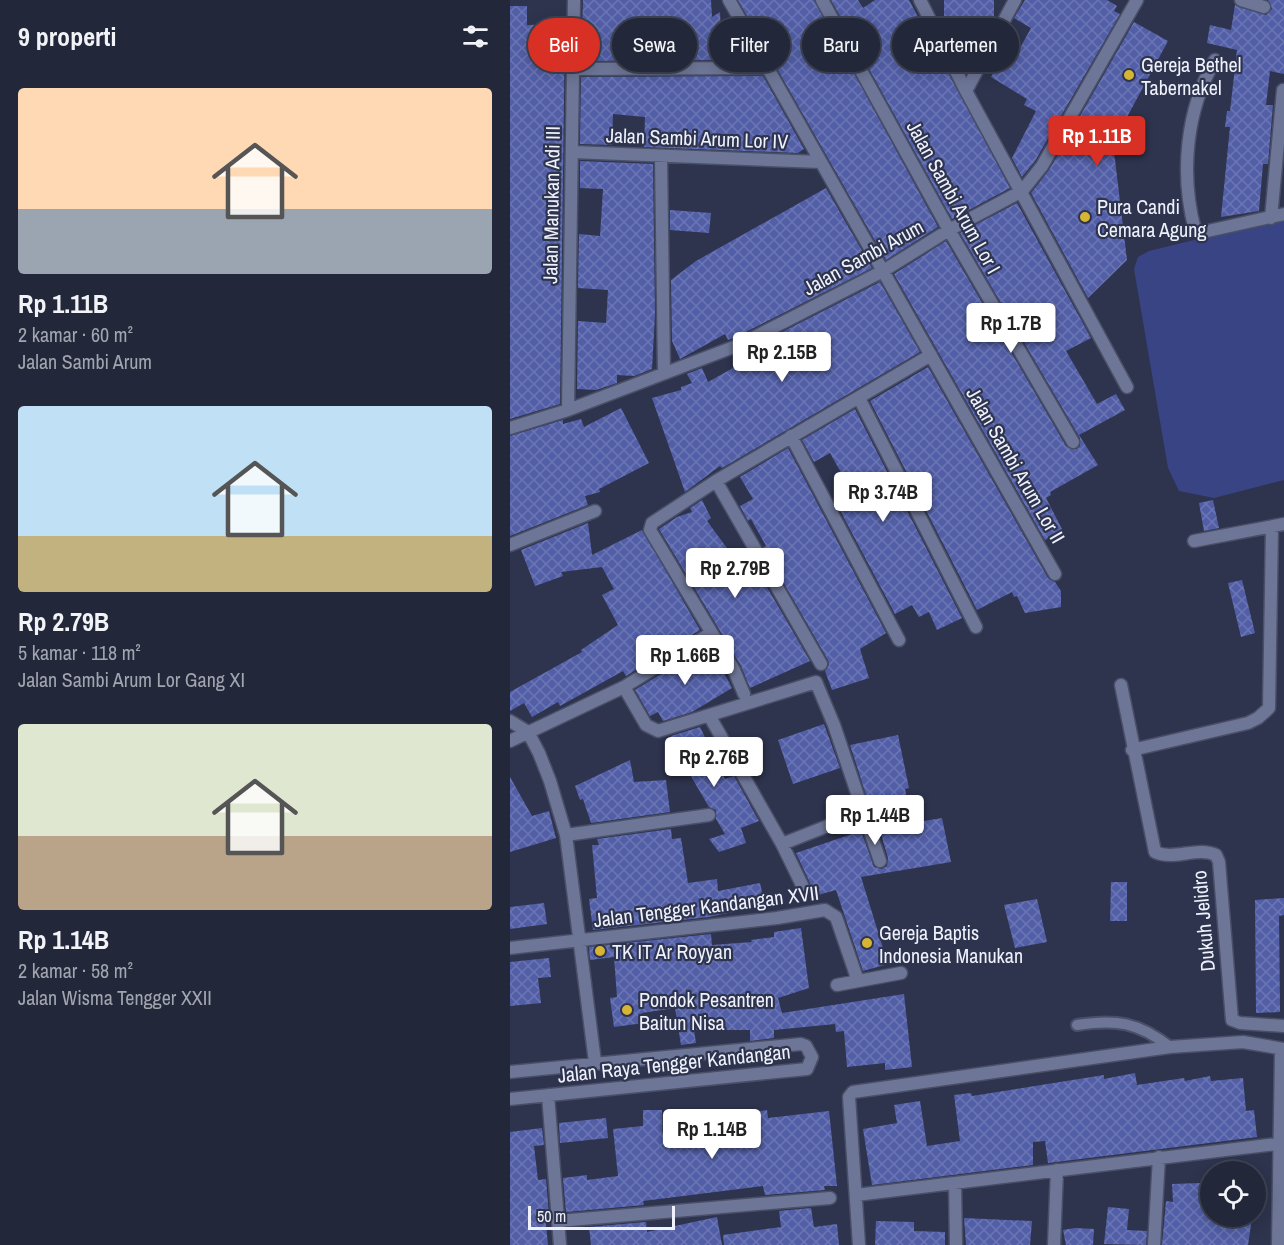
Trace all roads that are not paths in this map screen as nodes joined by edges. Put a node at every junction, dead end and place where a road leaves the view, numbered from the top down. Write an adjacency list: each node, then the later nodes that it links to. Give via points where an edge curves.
1 (574, 0): 9 (street, Jalan Manukan Adi III)
2 (729, 0): 10 (street, Jalan Sambi Arum Lor II)
3 (822, 0): 24 (street, Jalan Sambi Arum Lor I)
4 (920, 0): 17 (street)
5 (1015, 0): 17 (street)
6 (1137, 0): 21 (street, Jalan Sambi Arum, via 1042,166)
7 (1241, 0): 8 (street)
8 (1264, 7)
9 (574, 18)
10 (739, 18)
11 (1215, 60): 23 (street, via 1197,93 1189,138 1195,230 1199,233)
12 (709, 68): 13 (street)
13 (600, 69)
14 (573, 72): 18 (street, Jalan Manukan Adi III)
15 (770, 72): 20 (street, Jalan Sambi Arum Lor II)
16 (1283, 90): 23 (street)
17 (966, 91): 21 (street)
18 (572, 152): 19 (street, Jalan Sambi Arum Lor IV); 30 (street, Jalan Manukan Adi III)
19 (661, 157): 20 (street, Jalan Sambi Arum Lor IV); 27 (street)
20 (821, 162): 25 (street, Jalan Sambi Arum Lor II)
21 (1022, 191): 24 (street, Jalan Sambi Arum); 28 (street)
22 (1284, 214): 23 (street)
23 (1271, 218)
24 (949, 230): 25 (street, Jalan Sambi Arum); 33 (street, Jalan Sambi Arum Lor I)
25 (883, 271): 26 (street, Jalan Sambi Arum Lor II); 27 (street, Jalan Sambi Arum, via 739,345)
26 (931, 355): 29 (street); 39 (street, Jalan Sambi Arum Lor II)
27 (664, 373): 30 (street, Jalan Sambi Arum)
28 (1127, 387)
29 (859, 398): 32 (street); 40 (street)
30 (568, 410): 31 (street, Jalan Sambi Arum)
31 (510, 428)
32 (791, 436): 34 (street); 42 (street)
33 (1073, 442)
34 (716, 481): 41 (street, via 652,523 650,530); 43 (street)
35 (595, 511): 38 (street)
36 (1278, 525): 37 (street); 51 (street, via 1269,708 1248,723)
37 (1194, 541)
38 (510, 544)
39 (1055, 574)
40 (976, 627)
41 (711, 633): 45 (street); 46 (street)
42 (899, 640)
43 (821, 664)
44 (1121, 685): 51 (street, Dukuh Jelidro)
45 (624, 687): 47 (street, via 646,725 654,730 664,731); 49 (street)
46 (744, 694)
47 (710, 717): 52 (street, via 816,682); 55 (street)
48 (510, 721): 49 (street)
49 (528, 732): 50 (street); 54 (street, via 550,781)
50 (510, 741)
51 (1132, 750): 64 (street, Dukuh Jelidro, via 1155,852 1209,852 1219,862 1232,1020)
52 (863, 812): 55 (street); 56 (street)
53 (710, 815): 54 (street)
54 (566, 835): 58 (street)
55 (782, 844): 57 (street)
56 (880, 861)
57 (803, 887)
58 (578, 941): 59 (street, Jalan Tengger Kandangan XVII); 61 (street, Jalan Tengger Kandangan XVII, via 825,910 836,917); 67 (street)
59 (510, 948)
60 (901, 972): 61 (street)
61 (858, 981): 62 (street)
62 (837, 985)
63 (1077, 1025): 65 (lane, via 1137,1025)
64 (1284, 1026)
65 (1170, 1047): 66 (street, via 1243,1042); 75 (street, via 853,1092 849,1097)
66 (1283, 1049): 71 (street)
67 (595, 1062): 68 (street, Jalan Raya Tengger Kandangan); 69 (street, Jalan Raya Tengger Kandangan, via 801,1044 812,1057 807,1069)
68 (510, 1071)
69 (548, 1095): 70 (street, Jalan Raya Tengger Kandangan); 77 (street)
70 (510, 1099)
71 (1281, 1142): 72 (street); 83 (street)
72 (1159, 1157): 73 (street); 82 (street)
73 (1057, 1170): 74 (street); 81 (street)
74 (955, 1183): 75 (street); 80 (street)
75 (856, 1195): 79 (street)
76 (830, 1198): 77 (street)
77 (558, 1221): 78 (street)
78 (560, 1245)
79 (859, 1245)
80 (956, 1245)
81 (1054, 1245)
82 (1154, 1245)
83 (1278, 1245)

